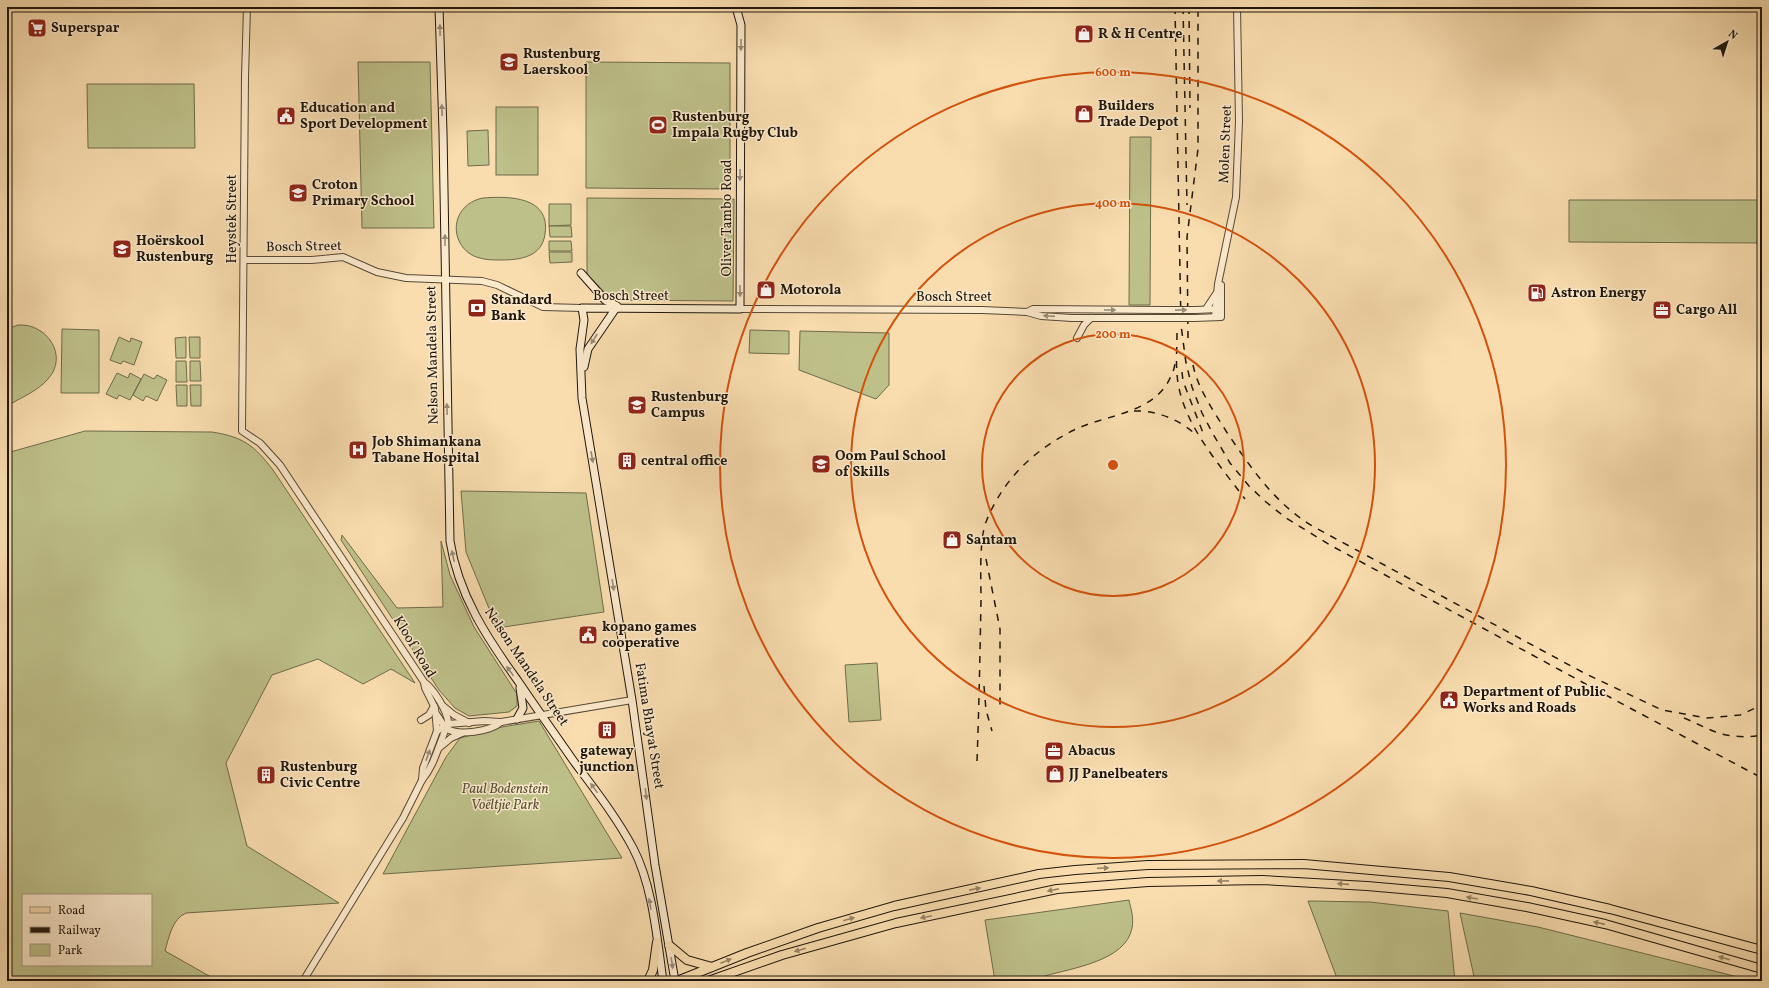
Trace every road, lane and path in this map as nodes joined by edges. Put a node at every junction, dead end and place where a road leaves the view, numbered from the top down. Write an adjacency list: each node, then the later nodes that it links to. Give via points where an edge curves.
1 (247, 7): 5 (street, Heystek Street, via 244,84)
2 (439, 7): 7 (main road, Nelson Mandela Street, one-way to 2)
3 (736, 7): 12 (main road, Oliver Tambo Road, one-way to 12, via 741,25)
4 (1238, 7): 8 (street, Molen Street, via 1239,121 1236,197)
5 (244, 260): 7 (street, Bosch Street, via 312,260 343,257 364,268 406,278); 19 (street, Heystek Street)
6 (580, 273): 11 (main road, via 605,300)
7 (445, 279): 10 (street, Bosch Street, via 489,282 543,308); 21 (main road, Nelson Mandela Street, one-way to 7, via 482,630 462,587 452,555)
8 (1220, 280): 9 (street); 14 (street)
9 (1217, 292): 13 (street); 14 (street)
10 (582, 308): 11 (main road, Bosch Street); 18 (main road, Fatima Bhayat Street, via 584,320 580,362)
11 (619, 308): 12 (main road, Bosch Street); 18 (main road, one-way to 18, via 586,354)
12 (740, 309): 15 (street, Bosch Street)
13 (1206, 309): 14 (street, Bosch Street); 15 (street, Bosch Street, one-way to 13, bridge, via 1033,309)
14 (1218, 309): 16 (street, Bosch Street, bridge, via 1218,317)
15 (1027, 312): 16 (street, Bosch Street, one-way to 15, via 1041,316)
16 (1091, 318): 17 (street)
17 (1077, 338)
18 (586, 418): 22 (main road, Fatima Bhayat Street, one-way to 22)
19 (242, 431): 20 (street, Kloof Road, via 260,443 280,465)
20 (424, 682): 23 (street, via 430,686); 24 (street, Kloof Road)
21 (519, 683): 25 (main road, Nelson Mandela Street); 28 (main road, via 523,708)
22 (632, 700): 25 (street); 37 (main road, Fatima Bhayat Street, one-way to 37)
23 (442, 705): 30 (street); 31 (street, via 446,715)
24 (434, 706): 26 (street, Kloof Road); 27 (street, via 430,715)
25 (541, 714): 28 (street); 36 (main road, Nelson Mandela Street, one-way to 25, via 647,882 634,850 615,817)
26 (437, 715): 31 (street); 32 (street, Kloof Road)
27 (421, 720)
28 (517, 720): 29 (street)
29 (502, 722): 30 (street); 33 (street, via 488,728)
30 (469, 723): 31 (street)
31 (446, 726): 32 (street); 33 (street); 34 (street)
32 (437, 731): 35 (street, Kloof Road, one-way to 32, via 423,768)
33 (462, 733): 34 (street)
34 (439, 748): 35 (street)
35 (422, 780): 41 (street, Kloof Road, via 403,818)
36 (657, 942): 42 (main road, via 653,970); 43 (main road, Nelson Mandela Street)
37 (669, 945): 39 (main road, via 687,960); 44 (main road, Fatima Bhayat Street, one-way to 44)
38 (1762, 950): 39 (main road, one-way to 38, via 818,928 894,906 1038,874 1148,865 1304,864 1449,877 1531,891 1610,909)
39 (712, 967): 44 (main road)
40 (1762, 969): 45 (main road, one-way to 45, via 1605,924 1446,893 1262,880 1148,882 1057,889 896,923 782,955)
41 (303, 981)
42 (648, 981)
43 (663, 981)
44 (676, 981)
45 (708, 981)

